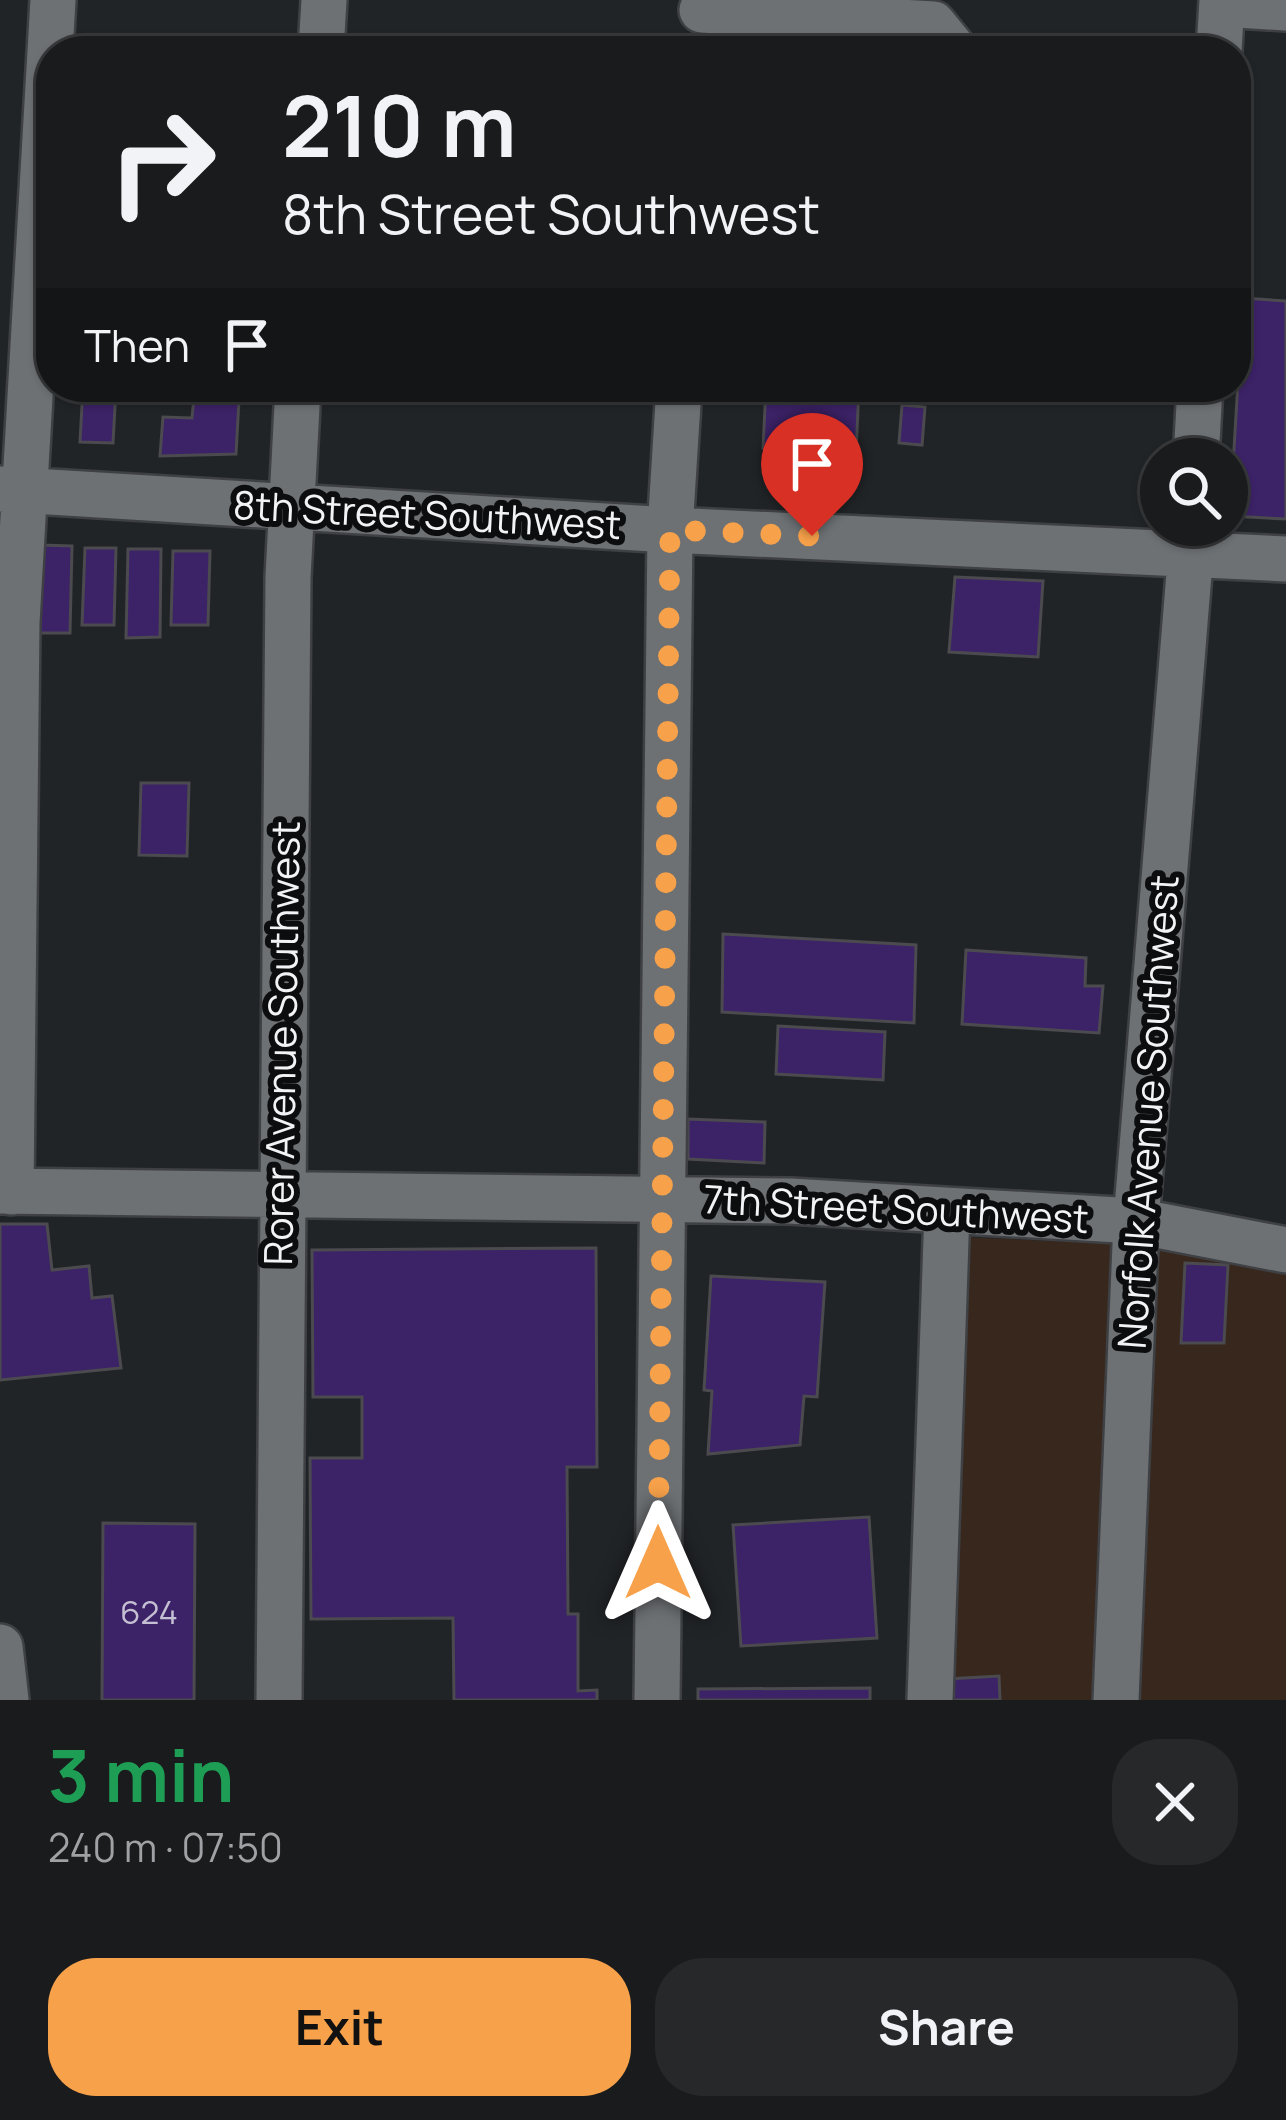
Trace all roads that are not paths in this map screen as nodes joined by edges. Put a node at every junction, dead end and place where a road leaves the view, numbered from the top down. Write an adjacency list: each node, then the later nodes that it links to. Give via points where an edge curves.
1 (53, 0): 6 (street)
2 (324, 0): 7 (street)
3 (1222, 2): 4 (street); 9 (street)
4 (1286, 8)
5 (702, 20): 8 (street, via 933,23)
6 (50, 36)
7 (321, 36)
8 (943, 36)
9 (1220, 36)
10 (36, 198): 15 (street)
11 (297, 402): 16 (street, Rorer Avenue Southwest)
12 (678, 402): 17 (street)
13 (1199, 402): 14 (street)
14 (1197, 438)
15 (11, 489): 16 (street, 8th Street Southwest); 22 (street)
16 (291, 508): 17 (street, 8th Street Southwest); 23 (street, Rorer Avenue Southwest)
17 (670, 530): 18 (street, 8th Street Southwest); 24 (street)
18 (1140, 538)
19 (1191, 546): 26 (street, Norfolk Avenue Southwest)
20 (1225, 546): 21 (street, 8th Street Southwest)
21 (1286, 559)
22 (5, 1191): 23 (street, 7th Street Southwest)
23 (280, 1196): 24 (street, 7th Street Southwest); 30 (street, Rorer Avenue Southwest)
24 (660, 1198): 25 (street, 7th Street Southwest); 31 (street)
25 (947, 1211): 26 (street, 7th Street Southwest); 32 (street)
26 (1136, 1221): 27 (street, 7th Street Southwest); 33 (street, Norfolk Avenue Southwest)
27 (1286, 1250)
28 (0, 1647): 29 (street)
29 (5, 1700)
30 (279, 1700)
31 (657, 1700)
32 (930, 1700)
33 (1115, 1700)

